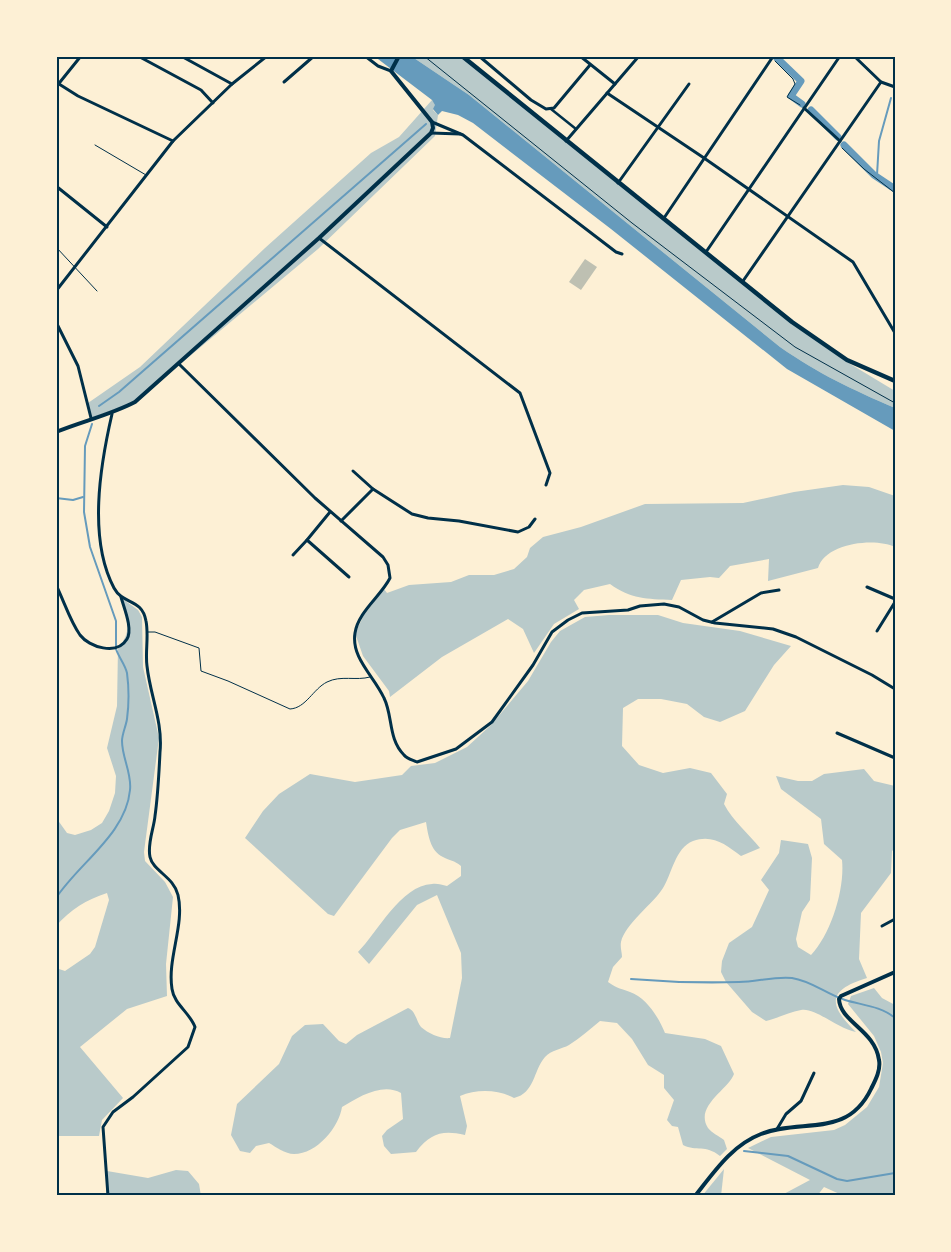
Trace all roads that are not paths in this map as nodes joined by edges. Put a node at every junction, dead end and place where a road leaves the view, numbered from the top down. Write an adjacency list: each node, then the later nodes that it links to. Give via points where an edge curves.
1 (81, 56): 24 (street)
2 (138, 56): 27 (street, via 201,90)
3 (181, 56): 21 (street)
4 (267, 56): 21 (street)
5 (314, 56): 19 (street)
6 (365, 56): 18 (street, via 378,66)
7 (400, 56): 18 (street)
8 (462, 56): 16 (main road)
9 (467, 56): 16 (main road)
10 (479, 56): 29 (street, via 531,100)
11 (580, 56): 17 (street)
12 (638, 56): 22 (street)
13 (840, 56): 28 (street)
14 (854, 56): 20 (street)
15 (772, 58): 39 (street)
16 (470, 62): 37 (main road)
17 (590, 65): 22 (street); 29 (street)
18 (392, 69): 30 (street)
19 (284, 82)
20 (881, 82): 25 (street); 36 (street)
21 (232, 84): 27 (street)
22 (615, 84): 26 (street)
23 (689, 84): 31 (street)
24 (58, 85): 35 (street)
25 (895, 88)
26 (607, 93): 31 (street); 32 (street)
27 (213, 103): 35 (street)
28 (804, 108): 36 (street); 43 (street)
29 (551, 110): 32 (street)
30 (432, 122): 33 (street, via 434,128); 34 (street)
31 (658, 127): 39 (street); 41 (street)
32 (576, 129): 37 (street)
33 (431, 133): 34 (street); 47 (street)
34 (463, 135): 50 (street)
35 (174, 141): 40 (street)
36 (840, 141): 44 (street)
37 (566, 142): 41 (main road)
38 (95, 145): 40 (lane)
39 (704, 158): 43 (street); 45 (street)
40 (147, 176): 46 (street)
41 (618, 184): 45 (main road)
42 (56, 186): 46 (street)
43 (749, 190): 44 (street); 49 (street)
44 (788, 216): 52 (street); 56 (street, via 853,262)
45 (663, 219): 49 (main road)
46 (107, 227): 51 (street)
47 (319, 238): 57 (street); 63 (street, via 520,393 550,473)
48 (56, 247): 51 (lane)
49 (706, 252): 52 (main road)
50 (622, 254)
51 (75, 268): 53 (street); 54 (lane)
52 (743, 281): 58 (main road, via 792,322 847,360)
53 (56, 291)
54 (97, 291)
55 (56, 322): 60 (street, via 78,366)
56 (895, 333)
57 (179, 364): 59 (street, via 135,402); 65 (street)
58 (895, 381)
59 (112, 414): 60 (street); 74 (street, via 100,469 99,514 106,570)
60 (91, 418): 61 (street)
61 (56, 432)
62 (353, 471): 64 (street)
63 (546, 485)
64 (373, 489): 66 (street, via 412,514 428,518 518,532 529,527); 67 (street)
65 (330, 512): 67 (street); 68 (street)
66 (534, 519)
67 (341, 521): 79 (street, via 388,564 390,578 355,632 355,647)
68 (308, 540): 69 (street); 70 (street)
69 (293, 555)
70 (349, 577)
71 (56, 586): 74 (street, via 80,635 90,644 105,648 118,647 127,639)
72 (867, 587): 75 (street)
73 (779, 590): 76 (street, via 761,593)
74 (120, 597): 78 (street, via 137,604 144,611)
75 (895, 600): 77 (street)
76 (712, 622): 79 (street, via 664,604 582,613 552,632 492,722 456,749 417,762 404,756 393,737 384,698); 80 (street, via 773,629 796,637)
77 (877, 631)
78 (146, 632): 79 (lane, via 155,632 199,648 201,671 290,710 297,709 326,682 337,678); 88 (street, via 147,667 161,733 149,856 174,883 178,893 180,906 172,990 195,1027 188,1046 113,1112 103,1127)
79 (371, 677)
80 (895, 689)
81 (837, 733): 82 (street)
82 (895, 758)
83 (895, 919): 84 (street)
84 (882, 926)
85 (895, 972): 87 (street, via 839,999 842,1013 871,1039 880,1062 877,1078 866,1099 848,1116 828,1125)
86 (814, 1073): 87 (street, via 801,1101 786,1114)
87 (777, 1129): 89 (street, via 760,1134 738,1147)
88 (108, 1196)
89 (695, 1196)

